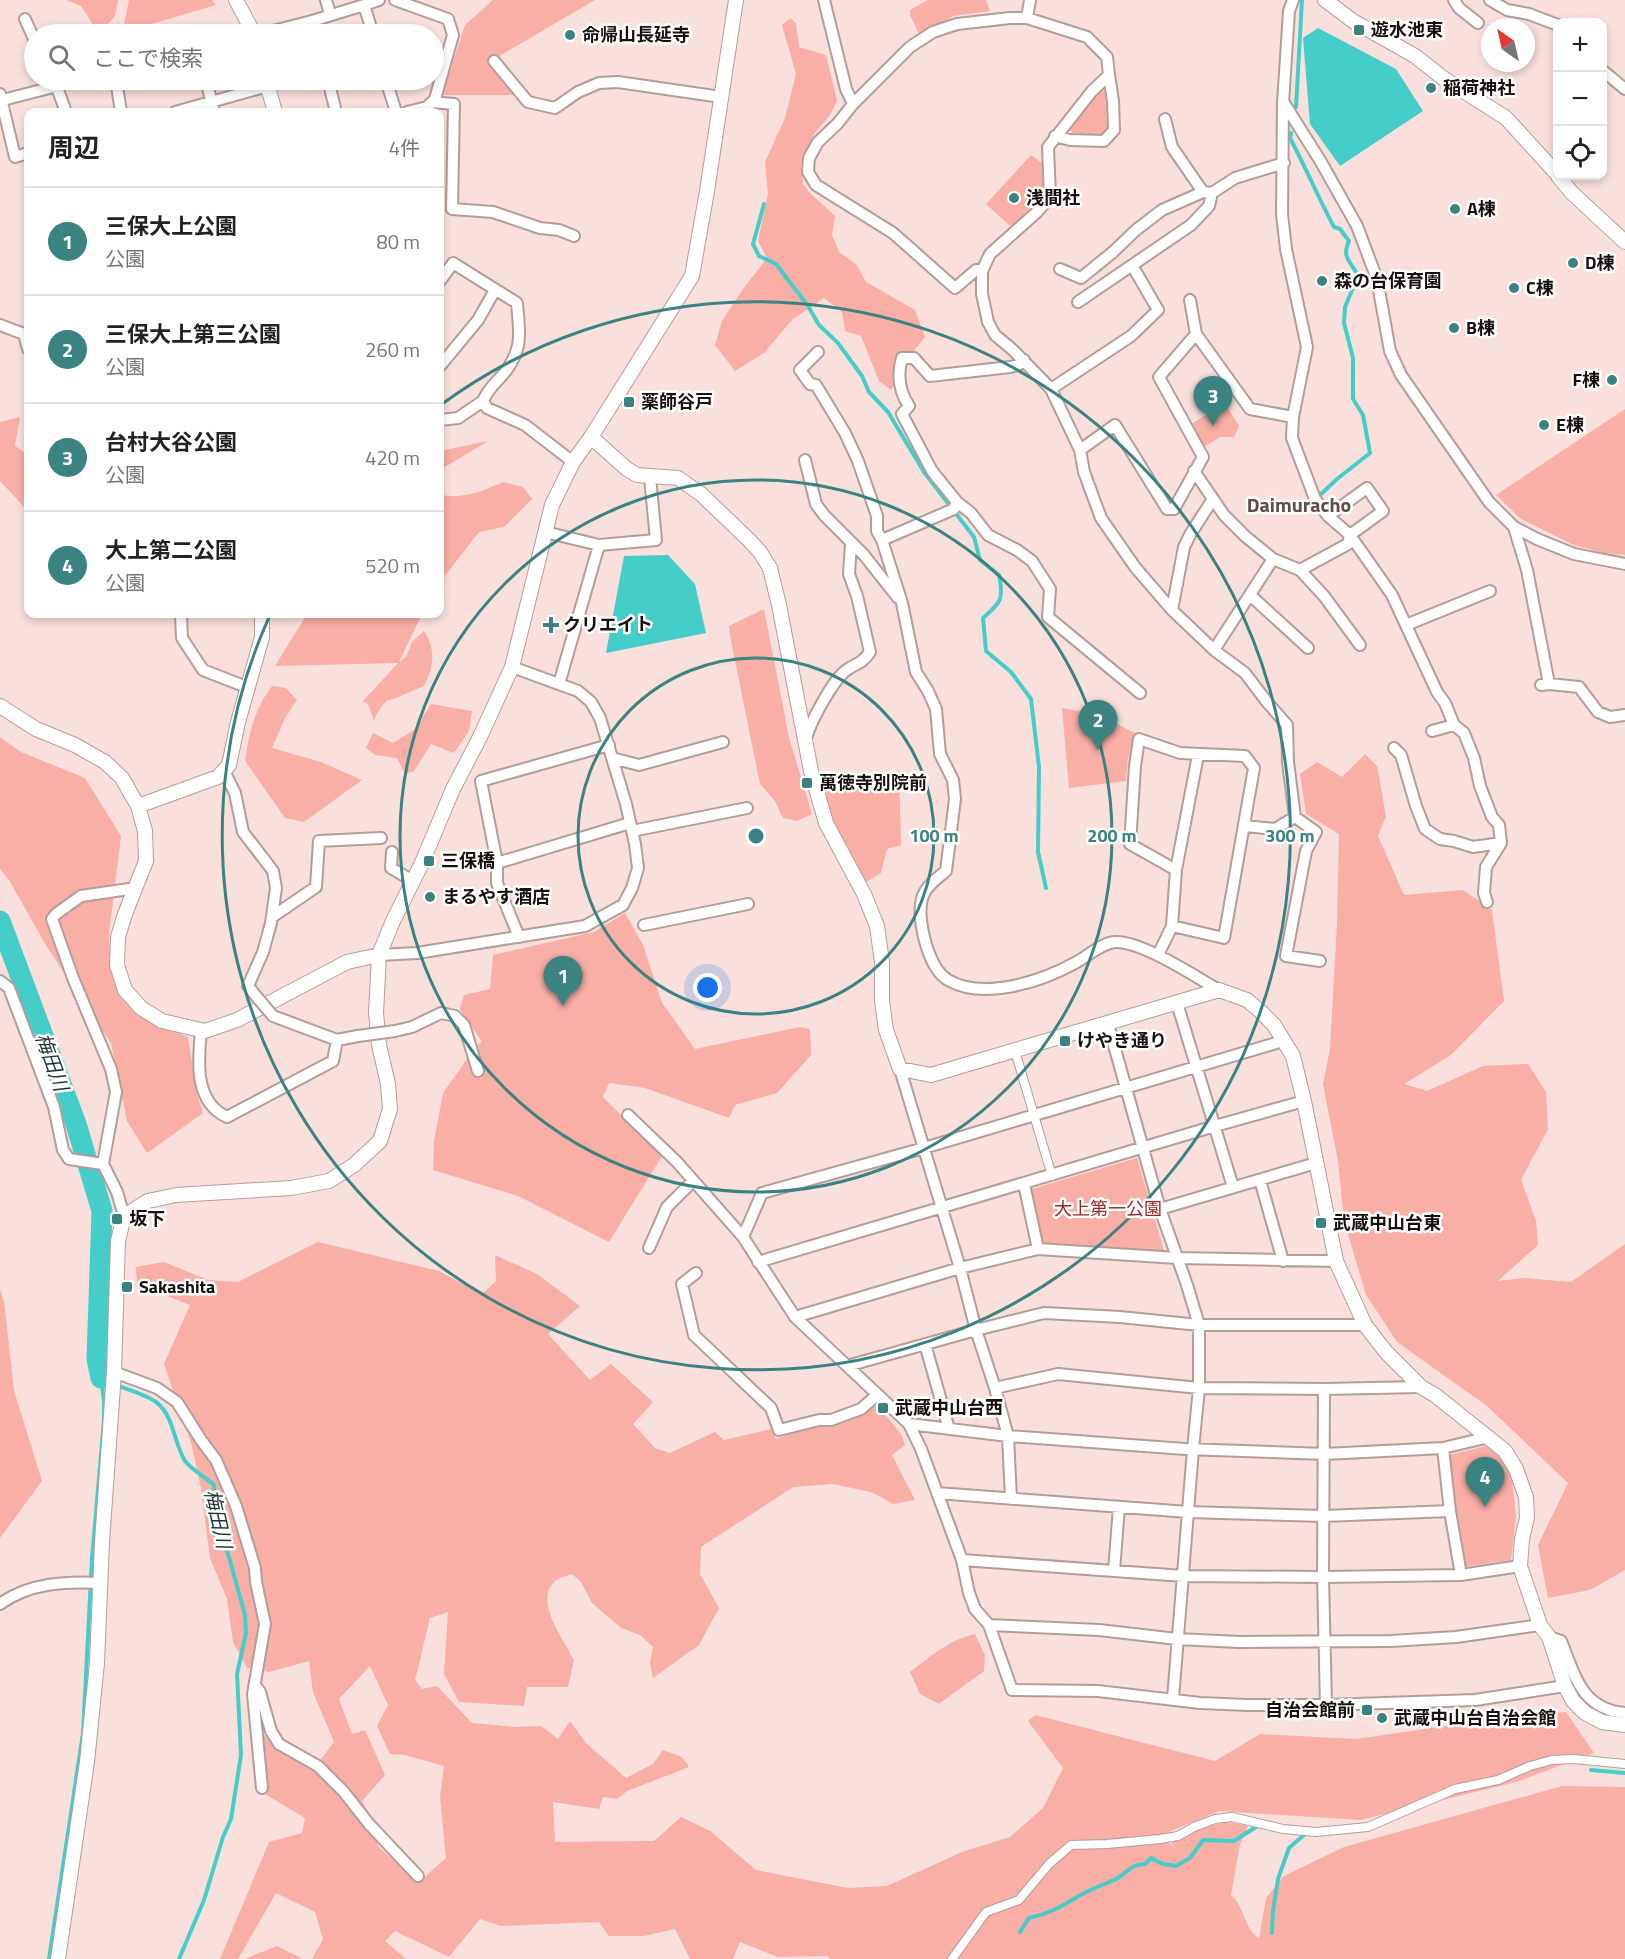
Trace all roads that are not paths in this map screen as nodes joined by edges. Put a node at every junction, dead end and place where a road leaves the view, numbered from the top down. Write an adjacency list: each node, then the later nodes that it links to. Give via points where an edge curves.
1 (236, 0): 20 (street)
2 (326, 0): 13 (street)
3 (379, 0): 12 (street)
4 (395, 0): 25 (street, via 448,19 453,35)
5 (736, 0): 39 (street)
6 (824, 0): 42 (street)
7 (1030, 0): 14 (street)
8 (1293, 0): 41 (street)
9 (1325, 0): 54 (street, via 1506,118)
10 (1454, 0): 17 (street)
11 (1490, 0): 18 (street, via 1507,10)
12 (364, 5): 13 (street); 23 (street)
13 (330, 14): 16 (street)
14 (1027, 18): 27 (street, via 1087,37 1107,57); 42 (street, via 957,24 933,32 909,47)
15 (25, 19): 19 (street)
16 (312, 21): 21 (street); 22 (street)
17 (1478, 22)
18 (1553, 23)
19 (27, 24)
20 (249, 24)
21 (300, 24)
22 (313, 24)
23 (370, 24)
24 (494, 61): 39 (street, via 528,102 555,108 599,83 618,82)
25 (444, 67)
26 (1604, 72): 28 (street)
27 (1109, 75): 51 (street); 51 (street, via 1114,130 1104,141)
28 (1625, 89)
29 (28, 90): 38 (street)
30 (58, 90): 43 (street)
31 (118, 90): 44 (street)
32 (208, 90): 45 (street)
33 (252, 90): 45 (street)
34 (269, 90): 46 (street)
35 (330, 90): 47 (street)
36 (389, 90): 48 (street)
37 (438, 90): 40 (street)
38 (1, 97): 52 (street, via 15,157)
39 (721, 97): 78 (street, via 692,276)
40 (432, 102): 49 (street); 57 (street, via 454,104 452,209 493,212)
41 (1283, 103): 53 (street); 87 (street, via 1357,226 1377,279 1389,351 1401,375 1489,502)
42 (853, 104): 61 (street, via 818,142 810,158 808,171 816,185 893,233 955,288 976,270)
43 (64, 108)
44 (120, 108)
45 (213, 108)
46 (274, 108)
47 (335, 108)
48 (395, 108)
49 (423, 108)
50 (1165, 119): 56 (street, via 1172,147)
51 (1055, 136): 61 (street, via 1048,147 1050,197 990,254)
52 (24, 154)
53 (1284, 163): 56 (street, via 1235,178); 76 (street, via 1282,214 1286,249 1307,347)
54 (1553, 171)
55 (1561, 180): 58 (street)
56 (1208, 193): 59 (street, via 1209,206 1191,225); 60 (street, via 1162,210 1081,278)
57 (574, 236)
58 (1625, 242)
59 (1133, 267): 65 (street); 70 (street, via 1158,310)
60 (1060, 269)
61 (982, 271): 72 (street, via 988,322 995,335)
62 (444, 275): 63 (street, via 453,263)
63 (495, 290): 73 (street, via 478,320); 75 (street, via 517,303 520,344)
64 (1190, 300): 69 (street)
65 (1078, 302)
66 (0, 325): 68 (street)
67 (1124, 326): 70 (street)
68 (24, 332)
69 (1196, 334): 76 (street, via 1250,409); 82 (street, via 1159,377 1203,457)
70 (1131, 336): 74 (street)
71 (818, 352): 90 (street, via 800,370 810,384 816,385 845,433 858,461)
72 (1024, 360): 74 (street); 85 (street, via 1010,367 930,376 914,357 902,358 898,372 909,406 902,414 933,471)
73 (444, 361)
74 (1051, 389): 79 (street)
75 (483, 401): 77 (street, via 458,418); 81 (street, via 487,408 525,425)
76 (1293, 417): 86 (street, via 1292,438 1316,499)
77 (444, 420)
78 (591, 436): 81 (street); 83 (street, via 637,476)
79 (1080, 450): 82 (street, via 1115,424 1167,509 1174,509); 99 (street, via 1101,518 1135,567)
80 (805, 460): 91 (street, via 816,504)
81 (573, 462): 88 (street, via 552,505)
82 (1194, 471): 84 (street)
83 (650, 477): 92 (street, via 656,540); 114 (street, via 678,478 701,494 760,552 770,568)
84 (1213, 499): 93 (street, via 1224,515); 99 (street, via 1184,547)
85 (957, 502): 90 (street, via 954,509); 109 (street, via 988,535 1032,561 1050,589 1048,617)
86 (1328, 516): 89 (street); 89 (street, via 1367,488 1383,511)
87 (1514, 527): 94 (street, via 1574,554); 111 (street, via 1527,570 1545,685 1579,687 1598,712 1610,717)
88 (545, 532): 92 (street); 106 (street)
89 (1350, 535): 95 (street, via 1348,544); 102 (street, via 1392,595)
90 (882, 540): 98 (street)
91 (851, 544): 98 (street); 114 (street, via 849,573 870,652 862,663 844,672 810,723)
92 (599, 545): 107 (street)
93 (1273, 559): 95 (street); 97 (street)
94 (1625, 564)
95 (1300, 570): 103 (street)
96 (1490, 591): 102 (street)
97 (1250, 596): 104 (street); 105 (street)
98 (902, 603): 140 (street, via 916,672 936,709 940,754 953,780 955,799 946,871 921,897 925,943 933,963 946,980 966,988 990,989 1050,975 1115,942)
99 (1172, 610): 105 (street)
100 (181, 618): 108 (street, via 182,638 203,670)
101 (262, 618): 108 (street, via 262,637)
102 (1406, 626): 112 (street)
103 (1359, 645)
104 (1308, 648)
105 (1214, 650): 123 (street, via 1245,673 1287,725)
106 (512, 667): 107 (street); 131 (street)
107 (559, 684): 116 (street, via 578,691 591,702)
108 (249, 688): 120 (street, via 229,765)
109 (1140, 693)
110 (0, 706): 121 (street, via 36,729 105,762 122,778)
111 (1625, 715)
112 (1454, 725): 113 (street); 127 (street, via 1464,733 1474,758 1479,786 1499,825)
113 (1432, 731)
114 (806, 739): 151 (street, via 826,824 877,926 886,1030)
115 (723, 742): 119 (street, via 639,765)
116 (609, 745): 119 (street); 129 (street, via 481,781)
117 (1394, 748): 127 (street, via 1401,755 1425,829 1440,839 1473,847)
118 (1198, 755): 124 (street, via 1245,756 1254,768); 130 (street); 130 (street, via 1139,739 1130,844)
119 (612, 758): 125 (street)
120 (224, 771): 121 (street, via 218,777); 135 (street, via 235,793 243,832 273,871 276,888)
121 (138, 806): 132 (street, via 145,831 146,861)
122 (747, 808): 125 (street)
123 (1295, 817): 124 (street, via 1275,829); 141 (street, via 1316,832 1306,851 1286,956)
124 (1245, 826): 137 (street, via 1224,938)
125 (631, 827): 129 (street); 138 (street, via 638,868 623,905 585,926)
126 (381, 838): 135 (street, via 319,841 316,887)
127 (1501, 843): 133 (street, via 1486,867)
128 (392, 852): 131 (street, via 391,868)
129 (497, 863): 138 (street, via 496,883)
130 (1176, 870): 137 (street)
131 (414, 881): 139 (street)
132 (136, 888): 146 (street, via 118,937 117,965 125,990 141,1008 162,1021); 161 (street, via 81,896 52,920 103,1047 116,1092)
133 (1487, 902)
134 (748, 904): 136 (street)
135 (272, 917): 147 (street, bridge, via 248,986 273,1016)
136 (644, 926)
137 (1172, 926): 140 (street)
138 (519, 937): 139 (street)
139 (379, 955): 146 (street, via 347,962 237,1020); 169 (street, via 376,1013 390,1109 380,1141 370,1152 328,1181 291,1188 176,1195 148,1201)
140 (1158, 955): 143 (street)
141 (1320, 961)
142 (0, 981): 161 (street, via 9,988 54,1107 63,1150 69,1159)
143 (1219, 990): 144 (street); 148 (street, via 1247,1000 1274,1025)
144 (1177, 1003): 145 (street); 150 (street)
145 (1108, 1024): 149 (street); 153 (street)
146 (201, 1031): 147 (street, via 199,1081 217,1113 227,1117 333,1060)
147 (337, 1040): 152 (street, bridge, via 412,1027 441,1013 455,1016 464,1025)
148 (1283, 1041): 150 (street); 154 (street, via 1293,1056)
149 (1015, 1051): 151 (street, via 931,1075); 155 (street)
150 (1196, 1066): 153 (street); 157 (street)
151 (900, 1069): 158 (street)
152 (478, 1071)
153 (1127, 1087): 155 (street); 159 (street)
154 (1304, 1101): 157 (street); 160 (street)
155 (1036, 1114): 158 (street); 162 (street)
156 (628, 1115): 164 (street)
157 (1215, 1126): 159 (street); 166 (street)
158 (924, 1148): 167 (street); 170 (street, via 762,1193)
159 (1142, 1148): 162 (street); 168 (street)
160 (1316, 1163): 163 (street); 175 (street)
161 (103, 1164): 169 (street, via 117,1192)
162 (1053, 1176): 165 (street)
163 (1260, 1180): 166 (street); 174 (street)
164 (693, 1181): 170 (street); 171 (street, via 667,1207)
165 (1024, 1184): 167 (street); 172 (street)
166 (1233, 1187): 168 (street)
167 (941, 1208): 176 (street); 177 (street)
168 (1160, 1209): 173 (street)
169 (123, 1216): 185 (street, via 118,1241)
170 (743, 1237): 176 (street)
171 (649, 1248)
172 (1038, 1249): 173 (street); 177 (street)
173 (1177, 1258): 174 (street); 180 (street)
174 (1283, 1261): 175 (street)
175 (1336, 1261): 181 (street)
176 (758, 1262): 179 (street)
177 (960, 1268): 179 (street); 182 (street)
178 (696, 1274): 190 (street, via 682,1284 694,1335 771,1408 779,1430 851,1413)
179 (795, 1317): 184 (street)
180 (1199, 1325): 181 (street); 182 (street, via 1044,1313); 188 (street)
181 (1365, 1325): 186 (street)
182 (976, 1330): 183 (street); 187 (street)
183 (925, 1344): 184 (street); 192 (street)
184 (847, 1366): 190 (street)
185 (114, 1372): 210 (street); 216 (street, via 157,1388 177,1402 220,1469 255,1568 265,1624)
186 (1421, 1387): 189 (street); 194 (street)
187 (995, 1388): 188 (street, via 1058,1374); 193 (street)
188 (1199, 1388): 189 (street); 196 (street)
189 (1324, 1389): 197 (street)
190 (877, 1395): 191 (street)
191 (909, 1424): 192 (street); 198 (street)
192 (949, 1429): 193 (street)
193 (1008, 1436): 196 (street); 199 (street)
194 (1489, 1437): 195 (street); 205 (street, via 1505,1451 1526,1497)
195 (1443, 1448): 197 (street); 201 (street)
196 (1193, 1449): 197 (street); 202 (street)
197 (1325, 1454): 203 (street)
198 (937, 1493): 199 (street); 204 (street)
199 (1011, 1499): 200 (street)
200 (1119, 1508): 202 (street); 206 (street)
201 (1450, 1510): 203 (street); 207 (street)
202 (1188, 1512): 203 (street); 208 (street)
203 (1324, 1516): 209 (street)
204 (962, 1560): 206 (street); 212 (street, via 975,1609)
205 (1520, 1566): 207 (street); 213 (street)
206 (1114, 1571): 208 (street)
207 (1461, 1575): 209 (street)
208 (1184, 1576): 209 (street); 214 (street)
209 (1323, 1577): 215 (street)
210 (94, 1582): 211 (street, via 26,1589); 225 (street, via 97,1663 87,1762)
211 (0, 1604)
212 (989, 1625): 214 (street, via 1099,1630); 218 (street, via 1012,1690 1098,1691)
213 (1544, 1631): 215 (street); 217 (street); 220 (street, via 1561,1641 1575,1678 1588,1698 1605,1709)
214 (1177, 1639): 215 (street); 218 (street)
215 (1324, 1642): 219 (street)
216 (255, 1685): 223 (street); 224 (street, via 279,1744 318,1766)
217 (1565, 1686): 219 (street, via 1475,1700); 221 (street, via 1584,1713 1602,1722)
218 (1173, 1699): 219 (street, via 1247,1705)
219 (1326, 1705)
220 (1625, 1713)
221 (1625, 1725)
222 (1625, 1764): 226 (street, via 1574,1758 1552,1760 1498,1780 1455,1789 1368,1827 1316,1832 1282,1829 1232,1817 1215,1819 1178,1836 1071,1845 1018,1900 986,1912)
223 (262, 1788)
224 (418, 1876)
225 (58, 1959)
226 (952, 1959)

